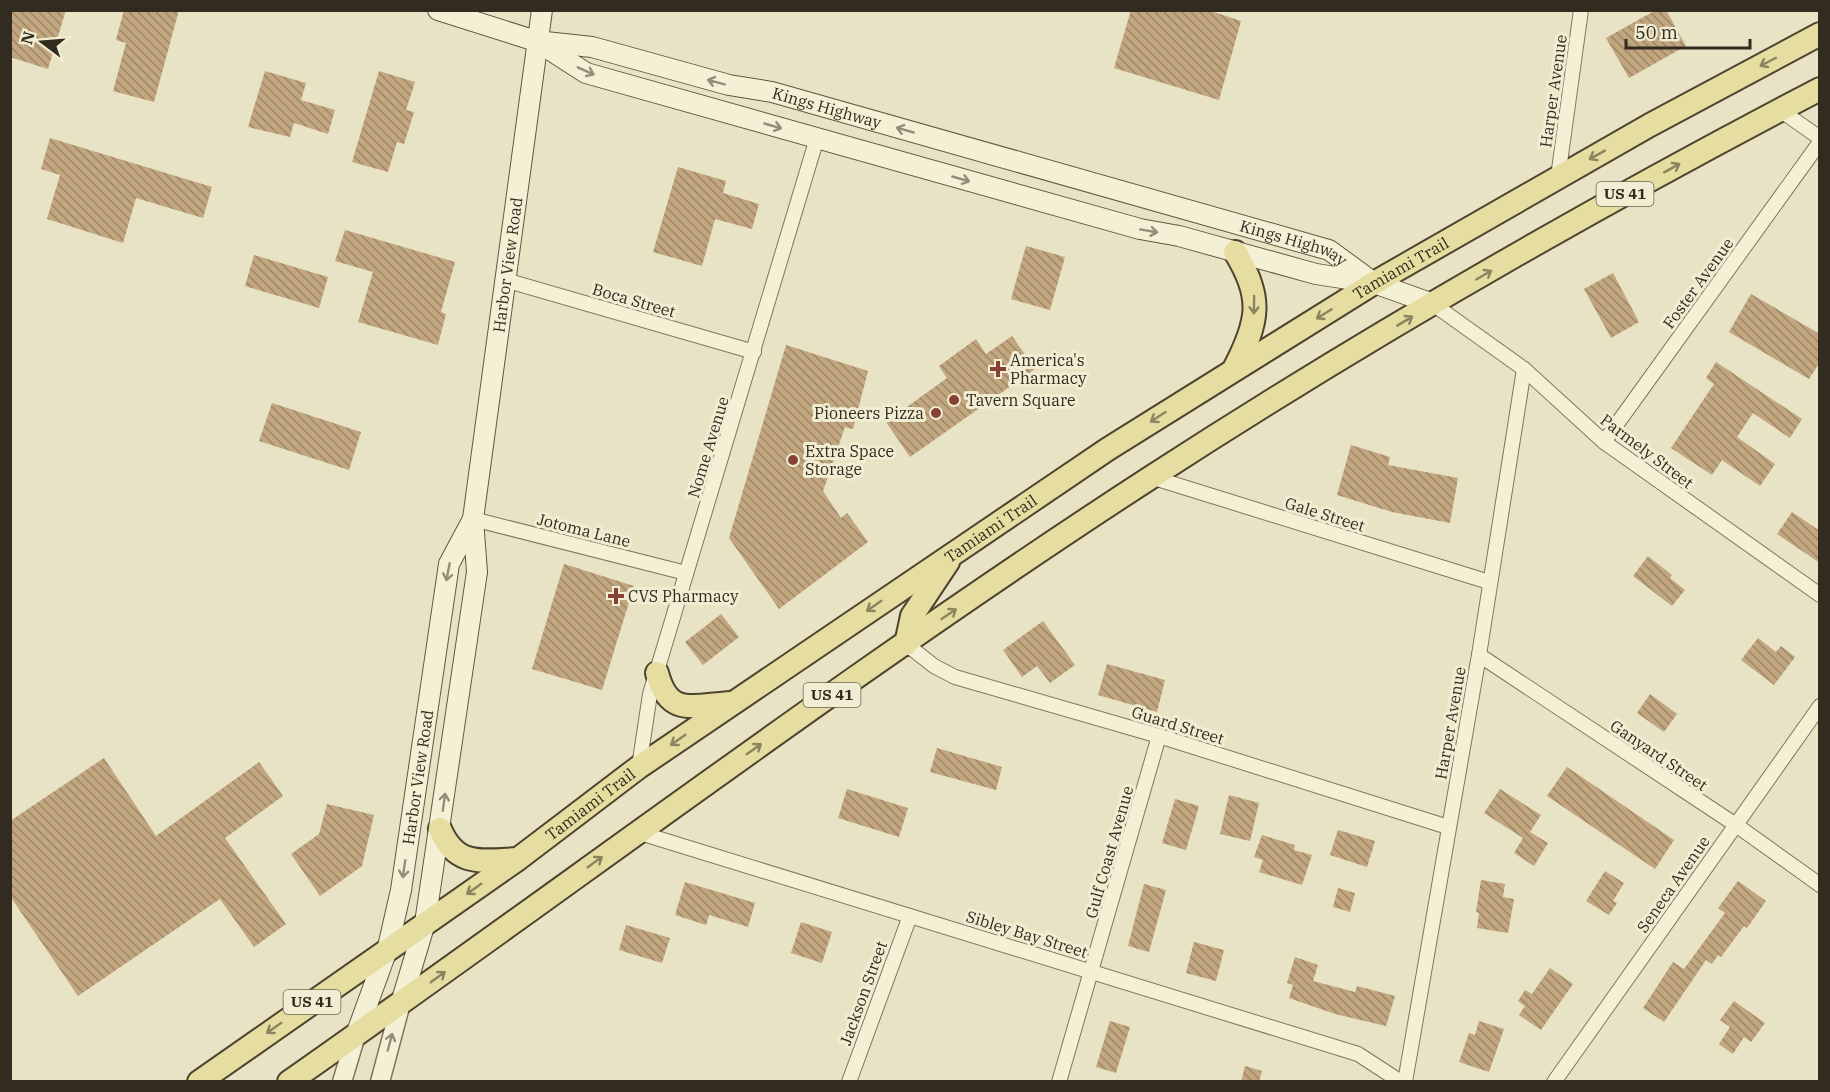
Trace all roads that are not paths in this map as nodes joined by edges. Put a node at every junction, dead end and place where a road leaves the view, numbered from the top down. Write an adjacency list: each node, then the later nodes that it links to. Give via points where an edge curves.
1 (438, 10): 5 (main road, Kings Highway)
2 (542, 10): 5 (main road, Harbor View Road)
3 (1581, 10): 10 (street, Harper Avenue)
4 (1820, 34): 10 (main road, Tamiami Trail / US 41, one-way to 10)
5 (536, 41): 8 (main road, Kings Highway, one-way to 8, via 586,72); 11 (main road, Kings Highway, one-way to 5, via 772,92 729,85 592,47); 14 (main road, Harbor View Road)
6 (1820, 89): 7 (main road, US 41)
7 (1780, 110): 9 (street); 16 (main road, US 41, one-way to 7)
8 (818, 138): 12 (main road, Kings Highway, one-way to 12); 17 (street, Nome Avenue)
9 (1820, 140): 20 (street, Foster Avenue)
10 (1558, 177): 15 (main road, Tamiami Trail / US 41)
11 (1083, 181): 12 (main road); 15 (main road, Kings Highway, via 1329,250)
12 (1074, 211): 13 (main road, Kings Highway, one-way to 13)
13 (1235, 252): 15 (main road, Kings Highway, via 1316,274); 18 (main road, one-way to 18, via 1254,289 1255,311 1250,338)
14 (505, 280): 17 (street, Boca Street); 22 (main road, Harbor View Road)
15 (1374, 283): 16 (main road); 18 (main road, Tamiami Trail / US 41, one-way to 18)
16 (1433, 304): 19 (street, Parmely Street); 21 (main road, US 41, one-way to 16)
17 (754, 352): 24 (street, Nome Avenue)
18 (1234, 369): 23 (main road, Tamiami Trail / US 41, one-way to 23)
19 (1524, 369): 20 (street, Parmely Street); 25 (street, Harper Avenue)
20 (1604, 442): 26 (street, Parmely Street)
21 (1151, 477): 25 (street, Gale Street); 27 (main road, US 41, one-way to 21)
22 (473, 519): 24 (street, Jotoma Lane); 36 (main road, Harbor View Road, one-way to 22, via 477,572); 42 (main road, Harbor View Road, one-way to 42, via 449,564 401,890)
23 (956, 551): 27 (main road, via 920,601); 30 (main road, Tamiami Trail / US 41, one-way to 30)
24 (686, 573): 29 (street, Nome Avenue)
25 (1489, 582): 28 (street, Harper Avenue)
26 (1820, 595)
27 (906, 644): 32 (street, Guard Street, via 956,677); 37 (main road, US 41, one-way to 27)
28 (1479, 655): 34 (street, Ganyard Street); 35 (street, Harper Avenue)
29 (657, 673): 30 (main road, via 662,691 671,703); 33 (street, Nome Avenue)
30 (732, 703): 33 (main road, Tamiami Trail / US 41, one-way to 33)
31 (1820, 706): 34 (street, Seneca Avenue)
32 (1159, 736): 35 (street, Guard Street); 43 (street, Gulf Coast Avenue)
33 (639, 767): 38 (main road, Tamiami Trail / US 41)
34 (1736, 825): 39 (street, Ganyard Street); 53 (street, Seneca Avenue)
35 (1448, 827): 52 (street, Harper Avenue)
36 (440, 829): 38 (main road, via 447,846 463,857 480,861); 41 (main road, Harbor View Road)
37 (637, 832): 40 (street, Sibley Bay Street); 44 (main road, US 41, one-way to 37)
38 (518, 858): 41 (main road, Tamiami Trail / US 41, one-way to 41)
39 (1820, 885)
40 (910, 916): 43 (street, Sibley Bay Street); 50 (street, Jackson Street)
41 (425, 922): 42 (main road, Tamiami Trail / US 41); 44 (main road, Harbor View Road)
42 (388, 947): 45 (main road, Harbor View Road); 46 (main road, Tamiami Trail / US 41, one-way to 46)
43 (1091, 972): 51 (street, Gulf Coast Avenue); 52 (street, Sibley Bay Street, via 1358,1054)
44 (401, 1003): 45 (main road, US 41); 49 (street, one-way to 44)
45 (356, 1035): 47 (main road, US 41); 48 (street)
46 (199, 1082)
47 (289, 1082)
48 (342, 1082)
49 (380, 1082)
50 (849, 1082)
51 (1059, 1082)
52 (1403, 1082)
53 (1554, 1082)

